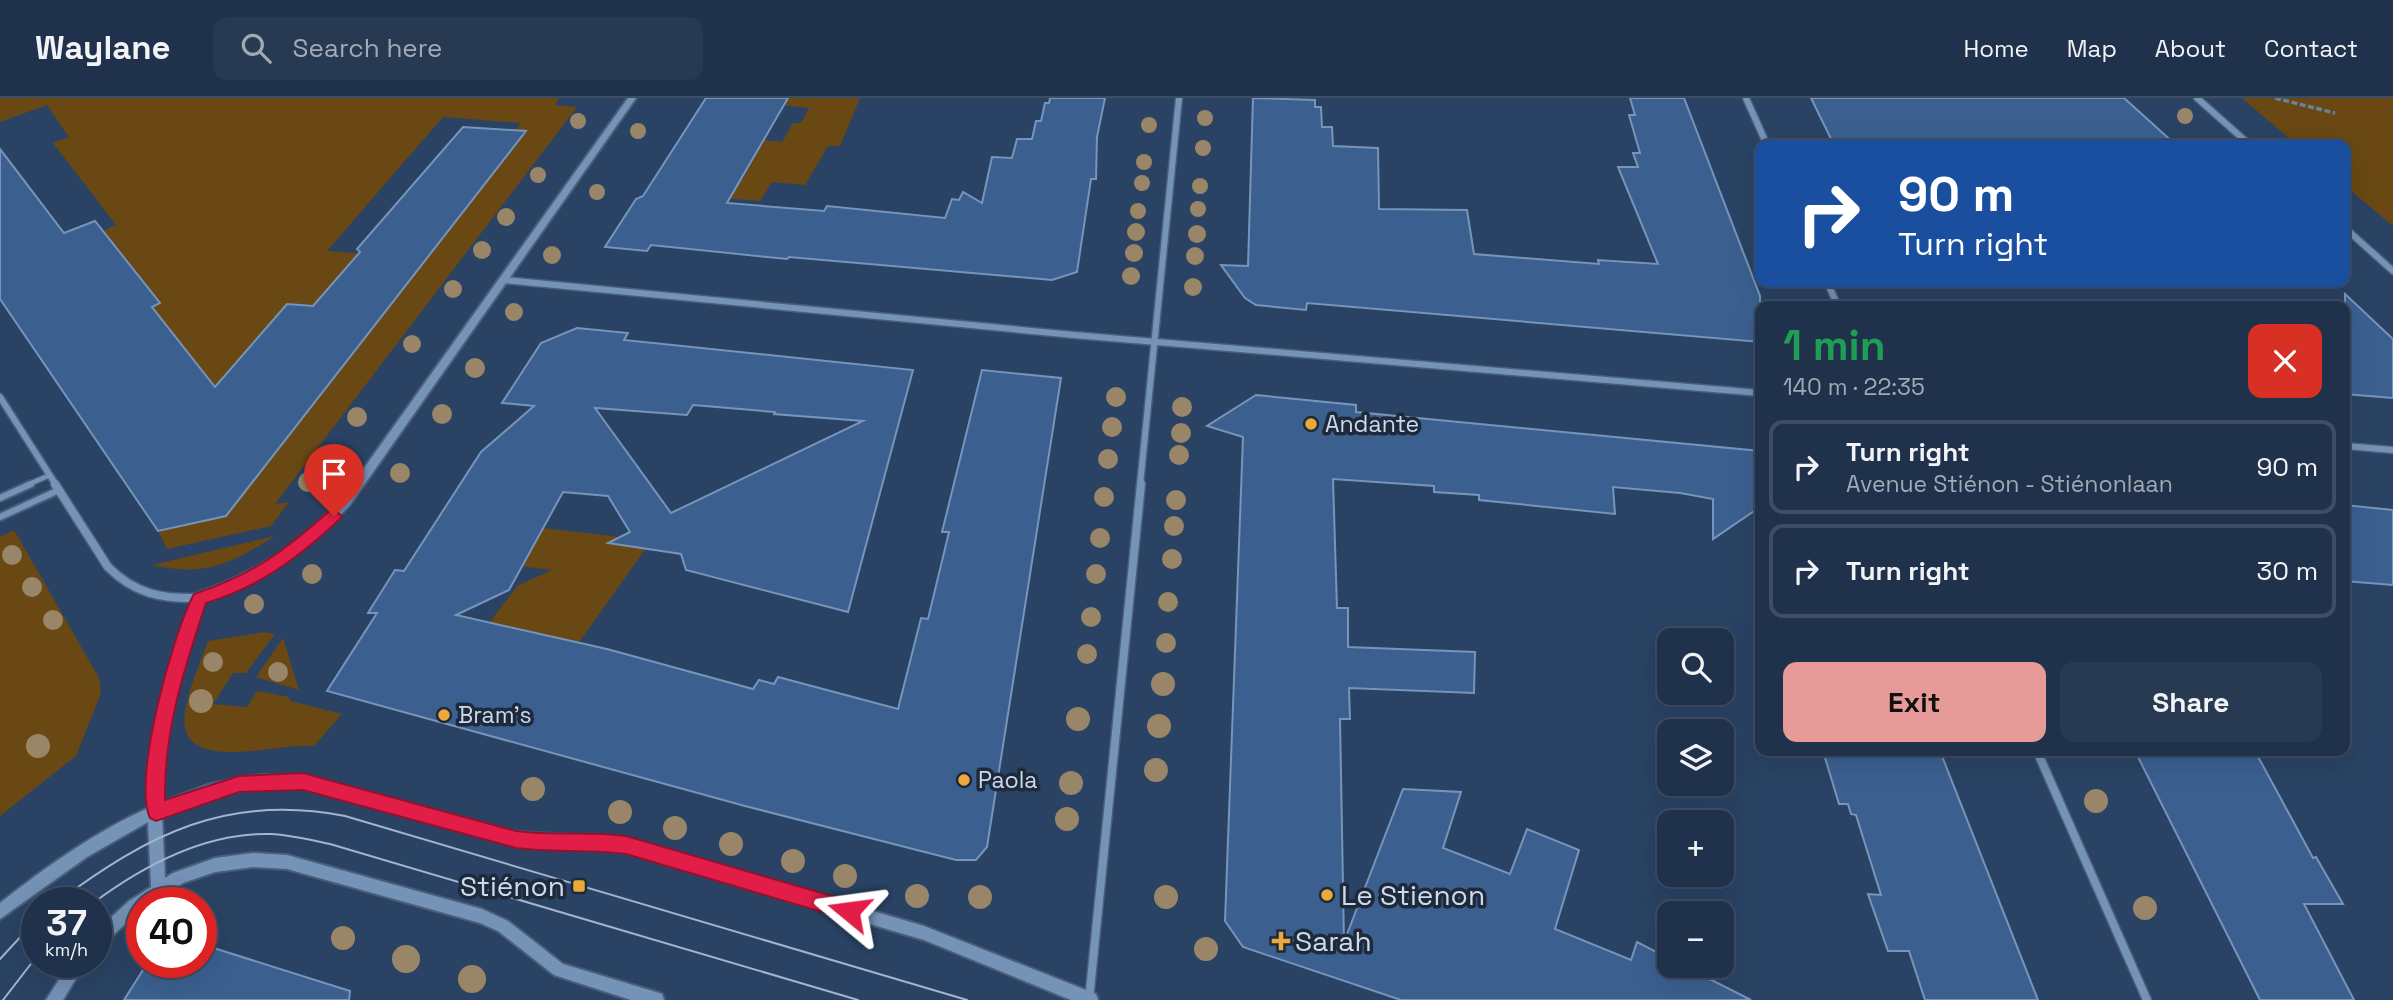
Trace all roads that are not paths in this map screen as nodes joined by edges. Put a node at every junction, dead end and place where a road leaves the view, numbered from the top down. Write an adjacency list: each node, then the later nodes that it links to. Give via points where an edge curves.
1 (632, 98): 9 (street)
2 (1179, 98): 10 (street)
3 (1746, 98): 5 (street)
4 (2197, 98): 6 (street)
5 (1765, 140)
6 (2244, 140)
7 (2350, 232): 8 (street)
8 (2393, 271)
9 (505, 280): 10 (street); 19 (street, via 346,502 321,529 260,574)
10 (1154, 341): 11 (street); 30 (street)
11 (1755, 393)
12 (0, 397): 15 (street)
13 (2350, 446): 14 (street)
14 (2393, 450)
15 (50, 475): 16 (street); 17 (lane)
16 (59, 490): 18 (lane); 19 (street, via 121,581 167,600)
17 (0, 498)
18 (0, 517)
19 (199, 598): 21 (street, via 160,729)
20 (2038, 756): 31 (street)
21 (156, 813): 22 (street); 24 (street, via 81,853); 30 (street, via 239,784 303,782 516,839 626,845 924,933)
22 (158, 887)
23 (160, 887): 29 (street, via 234,861 287,862 482,916 503,926 559,970)
24 (0, 912)
25 (126, 913): 26 (street)
26 (112, 926)
27 (68, 978): 28 (street)
28 (54, 1000)
29 (656, 1000)
30 (1090, 1000)
31 (2147, 1000)

